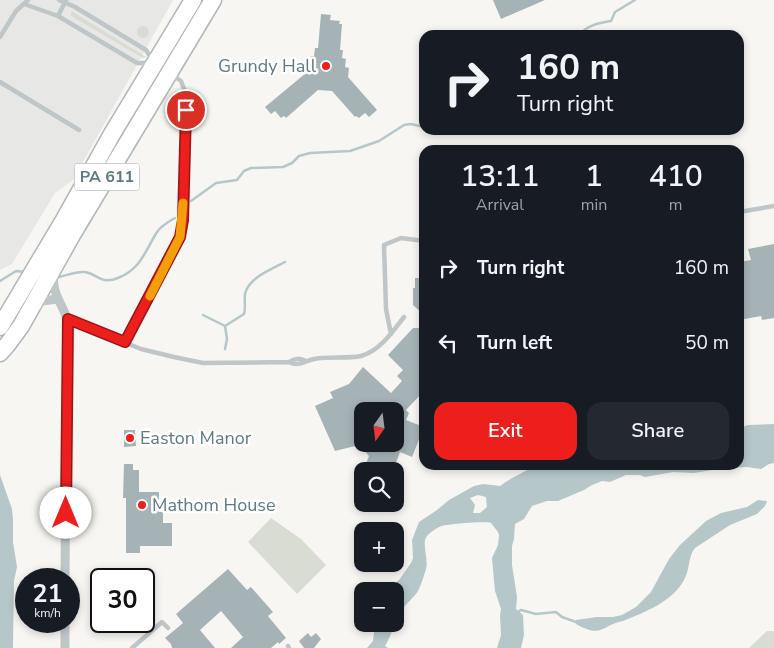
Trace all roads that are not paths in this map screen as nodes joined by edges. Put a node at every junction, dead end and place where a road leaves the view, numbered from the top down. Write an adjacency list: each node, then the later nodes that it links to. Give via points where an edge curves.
1 (59, 0): 5 (lane)
2 (193, 0): 8 (highway, PA 611)
3 (213, 0): 9 (highway, PA 611)
4 (25, 1): 6 (lane); 7 (lane)
5 (66, 1): 6 (lane); 8 (lane, via 146,50)
6 (58, 16): 8 (lane, via 137,64)
7 (0, 37)
8 (154, 63): 9 (lane); 20 (highway, PA 611)
9 (170, 73): 15 (highway, PA 611); 22 (lane, via 182,81 186,94 183,220 180,237 171,256)
10 (0, 82): 11 (lane)
11 (79, 130)
12 (774, 206): 13 (lane)
13 (744, 211)
14 (419, 240): 21 (lane, via 401,238 384,245 386,309)
15 (56, 266): 16 (street, via 53,285); 17 (highway, PA 611)
16 (57, 298): 17 (street, via 42,301); 19 (street)
17 (26, 316): 23 (highway, PA 611)
18 (404, 317): 21 (lane)
19 (68, 319): 22 (lane); 24 (street)
20 (0, 327)
21 (391, 334): 22 (lane, via 372,352 360,356 306,361 294,358 289,362 203,363 141,349)
22 (125, 342)
23 (0, 353)
24 (65, 568)
25 (168, 628): 28 (lane, via 162,622)
26 (65, 633): 27 (street)
27 (64, 648)
28 (132, 648)

